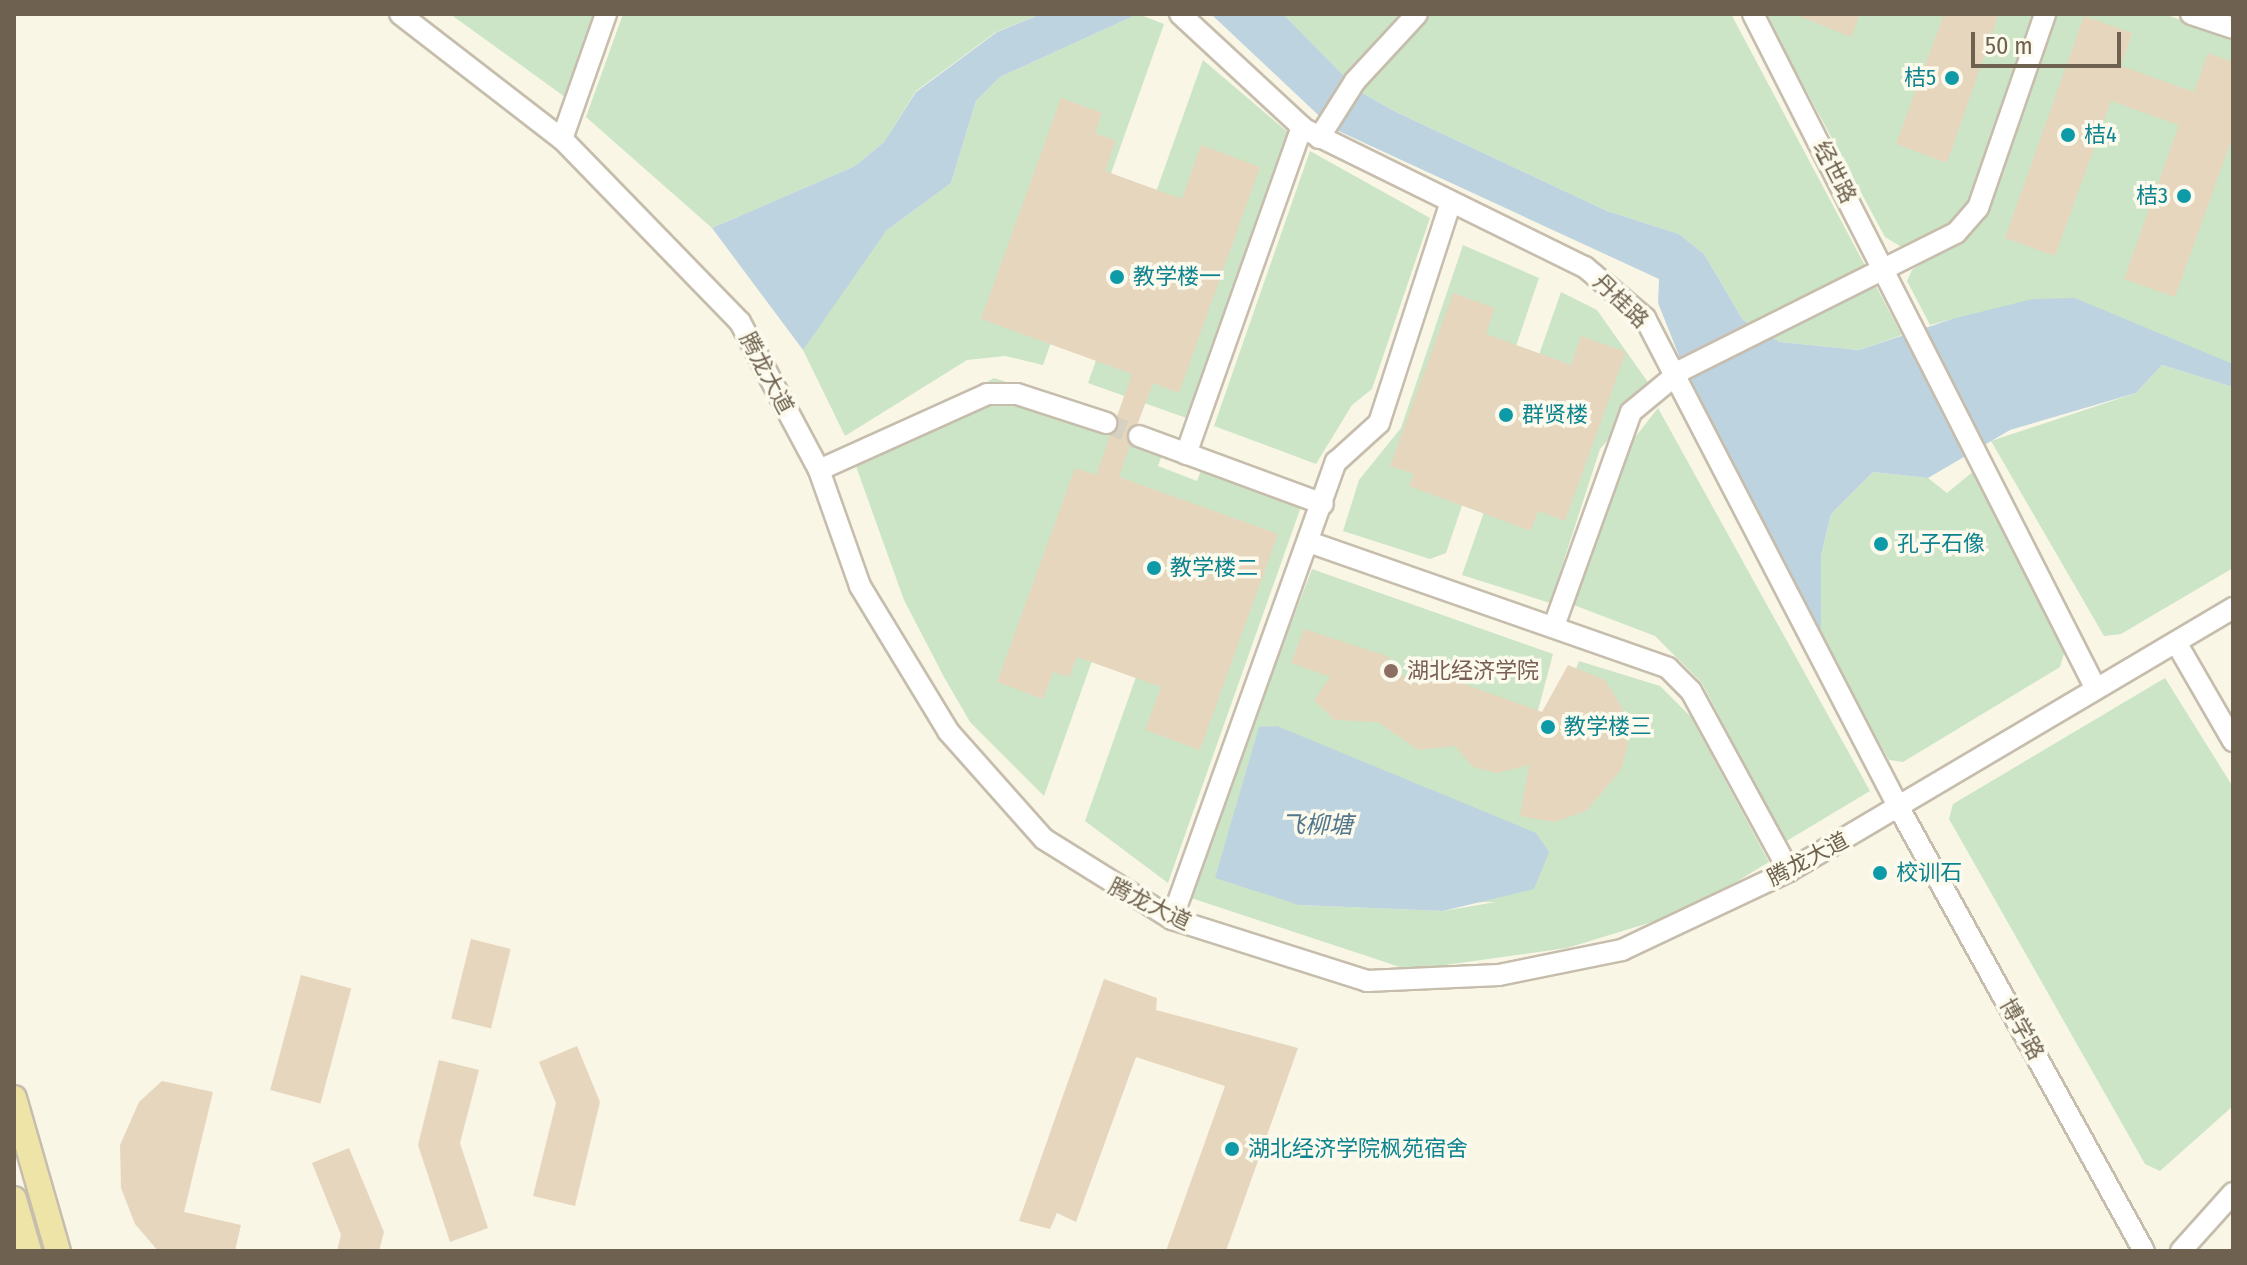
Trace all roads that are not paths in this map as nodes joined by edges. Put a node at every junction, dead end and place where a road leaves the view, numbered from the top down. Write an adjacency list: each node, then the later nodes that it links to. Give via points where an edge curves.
1 (400, 14): 10 (street, 腾龙大道)
2 (606, 14): 10 (street)
3 (1180, 14): 9 (street, 丹桂路)
4 (1417, 14): 9 (street)
5 (1753, 14): 12 (street, 经世路)
6 (2045, 14): 12 (street, via 1978,208 1956,233)
7 (2191, 14): 8 (street)
8 (2233, 28)
9 (1315, 132): 11 (street, 丹桂路); 16 (street)
10 (562, 139): 17 (street, 腾龙大道, via 740,322)
11 (1450, 204): 13 (street, 丹桂路, via 1585,267 1645,318); 18 (street, via 1379,423 1336,462)
12 (1886, 271): 13 (street); 23 (street, 经世路)
13 (1678, 373): 21 (street, via 1631,412 1617,437); 25 (street, 丹桂路)
14 (1106, 423): 17 (street, via 1017,394 987,394)
15 (1139, 436): 16 (street)
16 (1186, 454): 18 (street)
17 (819, 470): 27 (street, 腾龙大道, via 860,586 948,731 1044,839)
18 (1323, 504): 19 (street)
19 (1309, 542): 21 (street); 27 (street)
20 (2233, 608): 22 (street, 腾龙大道)
21 (1554, 626): 26 (street, via 1668,668 1691,691)
22 (2177, 644): 23 (street, 腾龙大道); 24 (street)
23 (2096, 689): 25 (street, 腾龙大道)
24 (2233, 741)
25 (1899, 808): 26 (street, 腾龙大道); 33 (street, 博学路)
26 (1789, 871): 27 (street, 腾龙大道, via 1622,950 1499,975 1367,981)
27 (1172, 919)
28 (14, 1098): 32 (main road)
29 (2233, 1193): 34 (street)
30 (14, 1199): 31 (main road)
31 (29, 1251)
32 (58, 1251)
33 (2144, 1251)
34 (2181, 1251)

